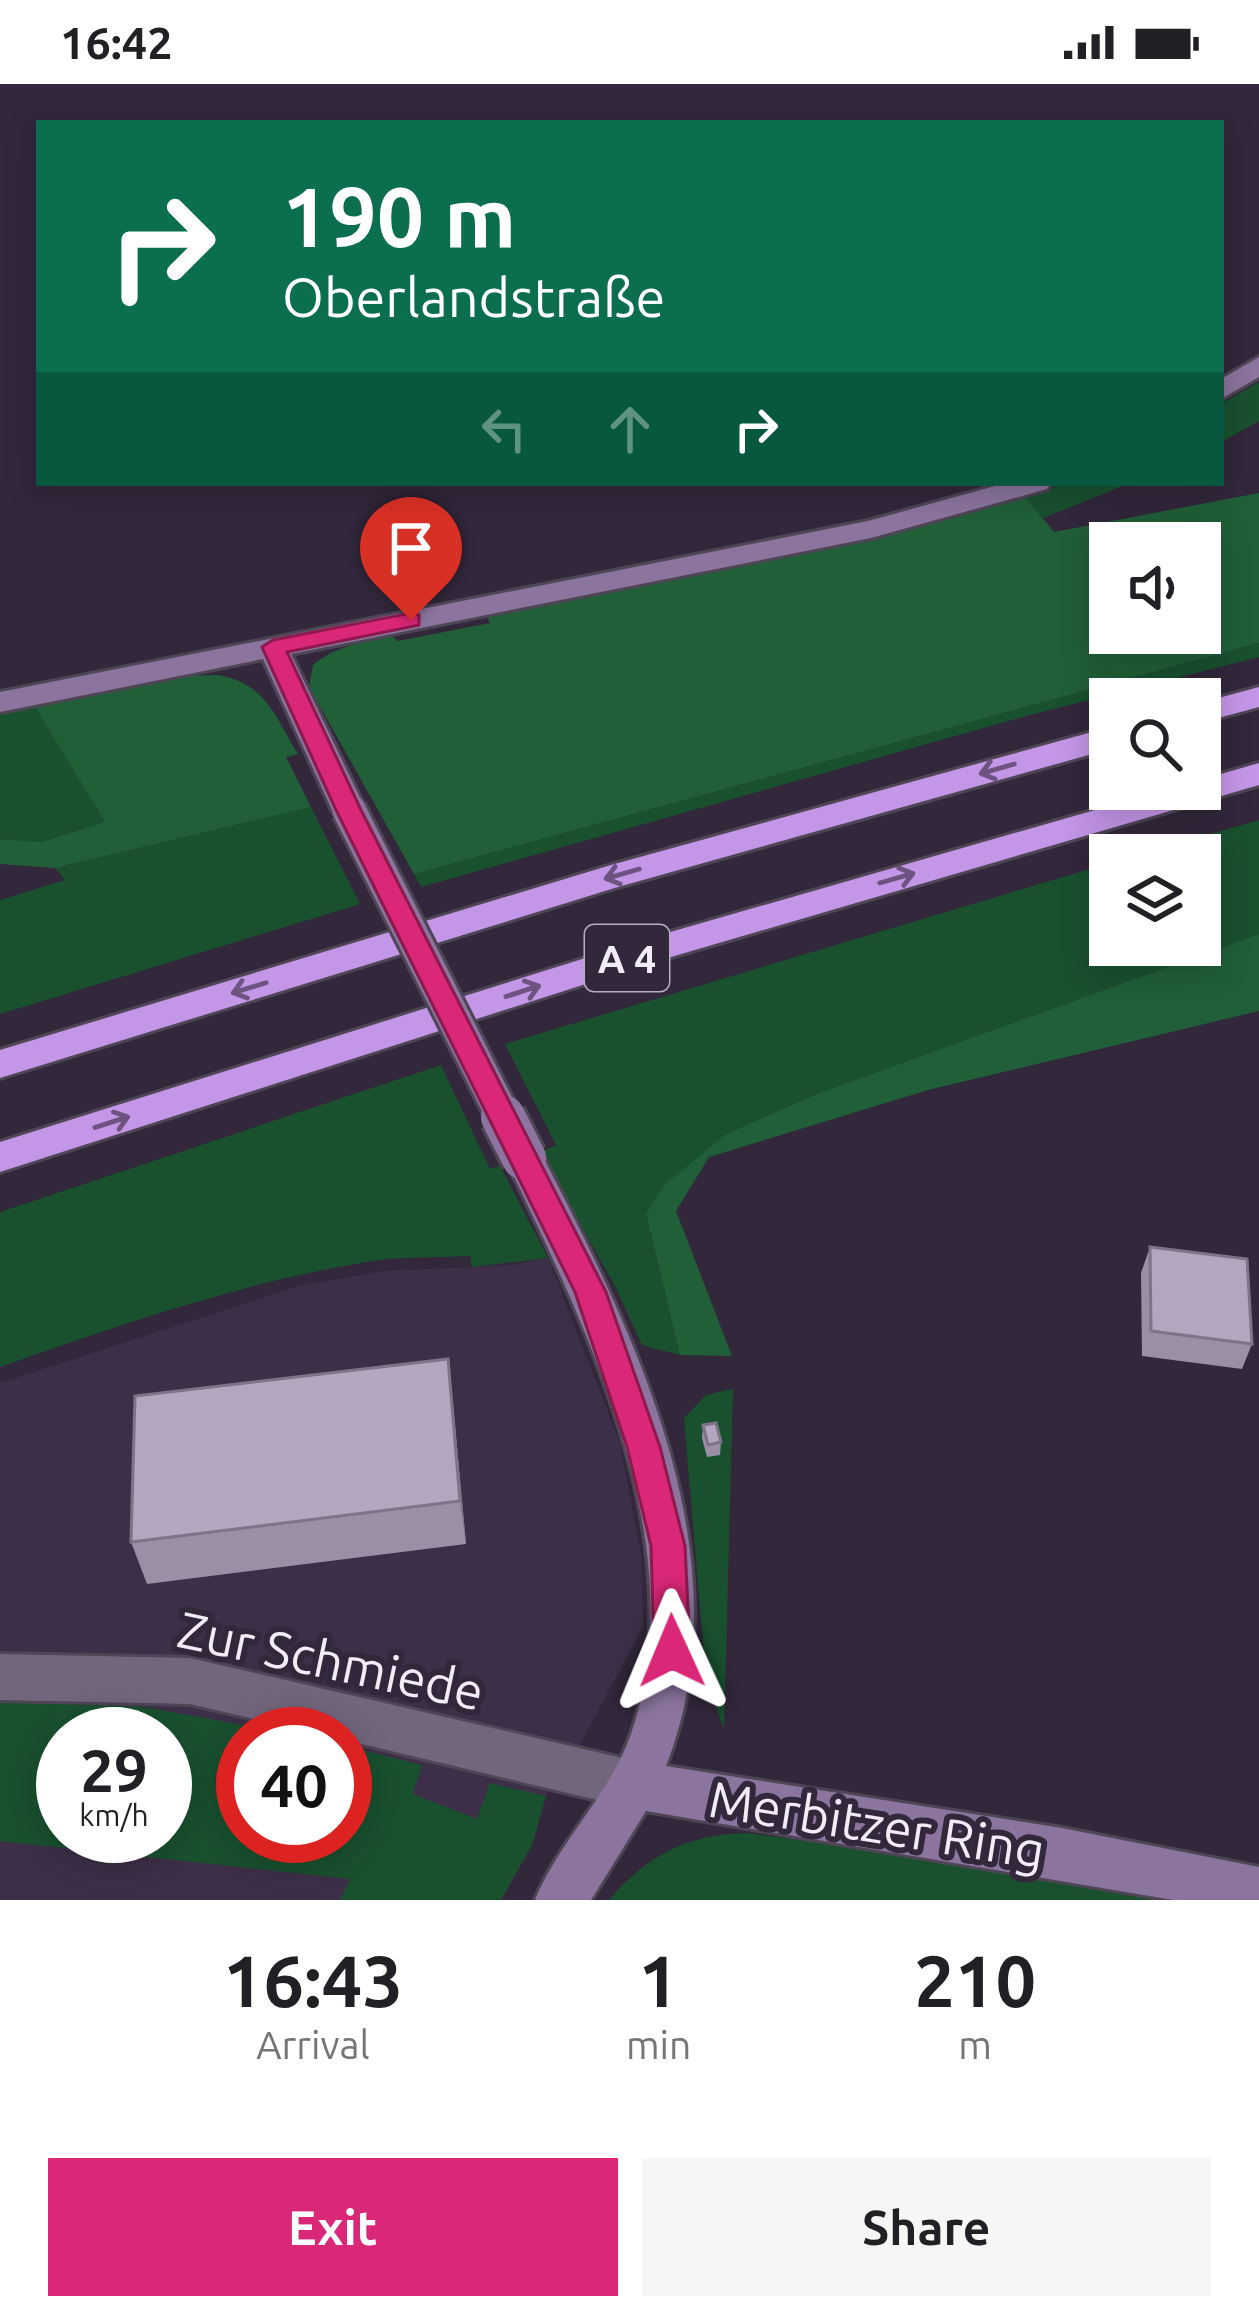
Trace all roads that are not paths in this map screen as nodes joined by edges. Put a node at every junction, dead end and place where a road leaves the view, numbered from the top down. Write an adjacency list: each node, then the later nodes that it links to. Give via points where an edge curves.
1 (1259, 365): 2 (street)
2 (1224, 389)
3 (1029, 486): 4 (street, via 871,529)
4 (273, 647): 6 (street); 13 (street, bridge, via 590,1292 643,1447 668,1546 673,1617 670,1672)
5 (1259, 697): 7 (highway)
6 (0, 702)
7 (1221, 707)
8 (1089, 744): 10 (highway, A 4, one-way to 10, via 610,878)
9 (1259, 774): 11 (highway, A 4, one-way to 9, via 646,952)
10 (0, 1064)
11 (0, 1157)
12 (0, 1677): 13 (street, Zur Schmiede, via 190,1681)
13 (635, 1785): 14 (street, Merbitzer Ring, via 1062,1852); 15 (street)
14 (1259, 1892)
15 (560, 1900)

